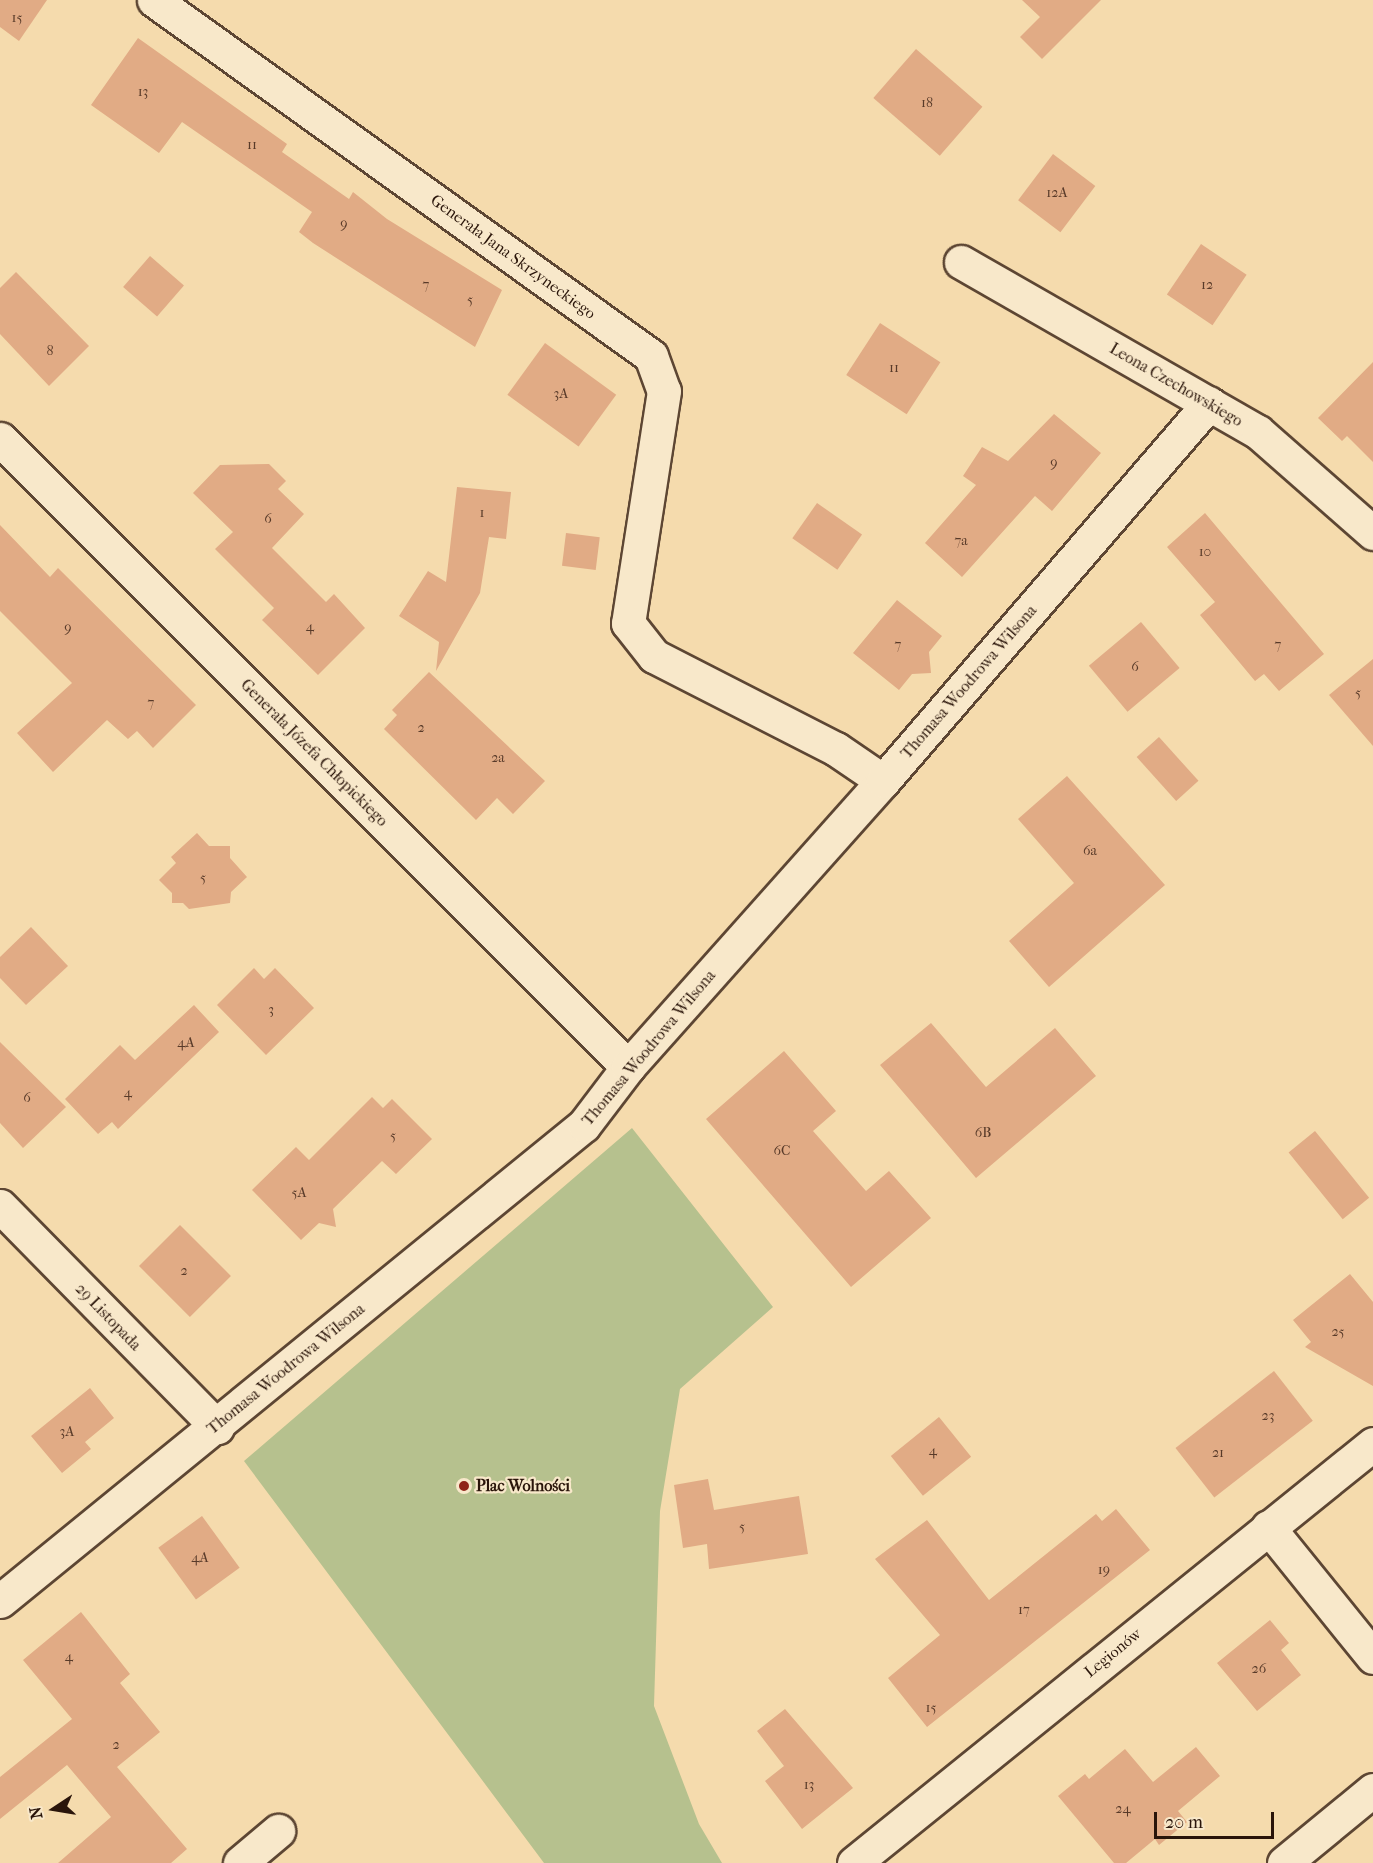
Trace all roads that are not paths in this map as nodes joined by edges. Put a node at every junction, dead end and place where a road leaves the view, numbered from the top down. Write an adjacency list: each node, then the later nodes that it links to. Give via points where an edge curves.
1 (154, 0): 6 (street, Generała Jana Skrzyneckiego, via 651,356 664,391 628,623 654,656 836,749)
2 (962, 262): 3 (street, Leona Czechowskiego)
3 (1209, 403): 5 (street, Leona Czechowskiego, via 1258,432); 6 (street, Thomasa Woodrowa Wilsona)
4 (0, 439): 7 (street, Generała Józefa Chłopickiego)
5 (1373, 532)
6 (883, 781): 7 (street, Thomasa Woodrowa Wilsona)
7 (628, 1067): 9 (street, Thomasa Woodrowa Wilsona, via 584,1125)
8 (0, 1206): 9 (street, 29 Listopada)
9 (217, 1427): 12 (street, Thomasa Woodrowa Wilsona)
10 (1373, 1444): 11 (street, Legionów)
11 (1268, 1527): 13 (street); 17 (street, Legionów)
12 (0, 1602)
13 (1373, 1657)
14 (1373, 1790): 18 (street)
15 (278, 1831): 16 (street)
16 (240, 1863)
17 (854, 1863)
18 (1284, 1863)

